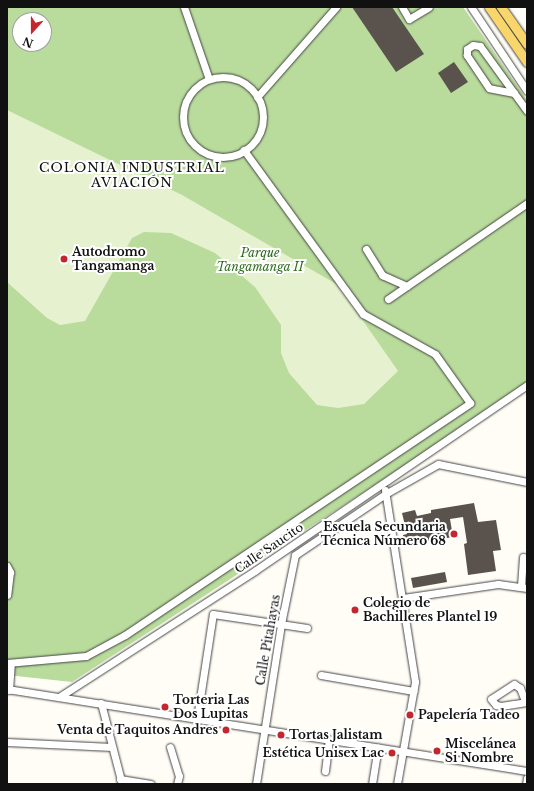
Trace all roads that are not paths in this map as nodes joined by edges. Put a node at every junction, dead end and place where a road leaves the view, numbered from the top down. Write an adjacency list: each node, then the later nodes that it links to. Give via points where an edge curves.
1 (184, 7): 12 (street)
2 (336, 7): 15 (street)
3 (402, 7): 4 (street, via 409,19)
4 (429, 7)
5 (471, 7): 13 (street)
6 (489, 7): 9 (main road)
7 (500, 7): 8 (main road)
8 (510, 21): 9 (main road); 10 (main road)
9 (503, 27): 11 (main road)
10 (527, 44)
11 (527, 62)
12 (209, 79): 15 (street, via 228,78 240,81); 17 (street, via 196,87 184,106 184,128 190,140 210,155 222,157)
13 (527, 91)
14 (514, 92): 14 (street, via 489,88 467,55 467,49 473,44 480,46); 16 (street)
15 (257, 97): 17 (street, via 262,124 253,143)
16 (527, 111)
17 (244, 150): 33 (street, via 363,314 435,354 470,403 125,635 86,656)
18 (527, 203): 20 (street)
19 (366, 249): 20 (street, via 382,276)
20 (407, 286): 21 (street)
21 (388, 299)
22 (527, 385): 24 (street, Calle Saucito)
23 (527, 482): 25 (street, via 438,464)
24 (382, 485): 25 (street); 35 (street, Calle Saucito)
25 (387, 494): 30 (street); 31 (street, Calle Pitahayas, via 295,555)
26 (523, 557): 28 (street)
27 (7, 566): 29 (street, via 10,572)
28 (524, 587): 30 (street, via 498,584)
29 (7, 595)
30 (403, 598): 37 (street)
31 (281, 624): 32 (street); 41 (street, via 213,614); 42 (street, Calle Pitahayas)
32 (307, 628)
33 (9, 664): 36 (street)
34 (321, 675): 37 (street)
35 (82, 684): 38 (street, Calle Saucito); 39 (street, via 80,693)
36 (8, 690): 38 (street)
37 (414, 691): 48 (street)
38 (59, 697): 39 (street)
39 (86, 701): 40 (street)
40 (101, 703): 41 (street); 45 (street)
41 (197, 718): 42 (street)
42 (265, 729): 43 (street); 55 (street, Calle Pitahayas)
43 (330, 739): 47 (street); 49 (street)
44 (7, 742): 45 (street)
45 (112, 747): 52 (street)
46 (170, 747): 54 (street, via 179,776)
47 (378, 747): 48 (street); 56 (street)
48 (402, 751): 50 (street); 57 (street)
49 (326, 771)
50 (527, 771)
51 (527, 778): 58 (street)
52 (121, 782): 53 (street)
53 (151, 784)
54 (177, 784)
55 (256, 784)
56 (372, 784)
57 (397, 784)
58 (526, 784)

